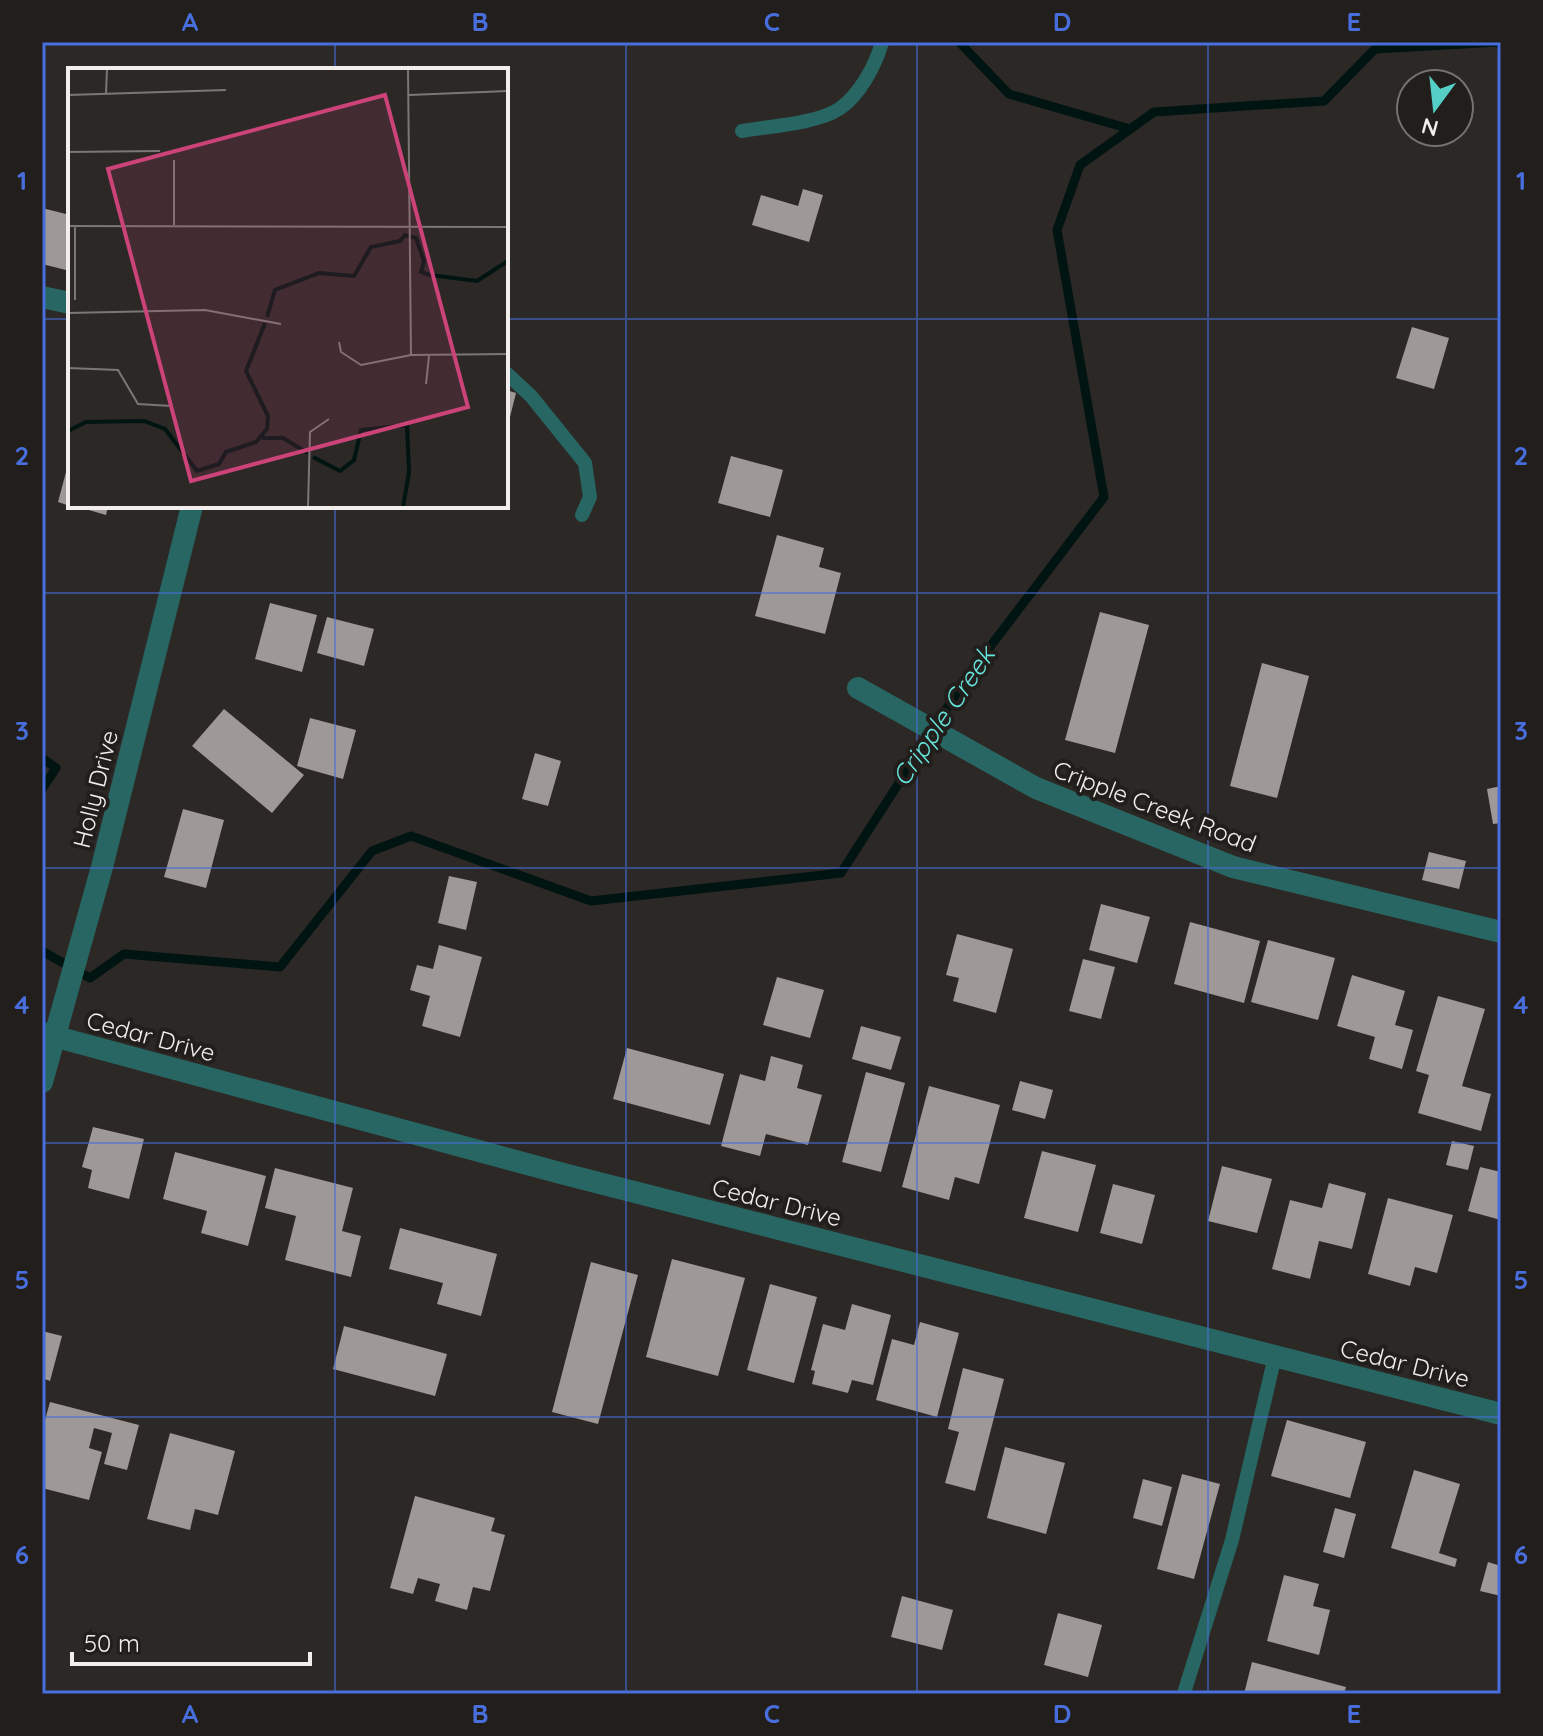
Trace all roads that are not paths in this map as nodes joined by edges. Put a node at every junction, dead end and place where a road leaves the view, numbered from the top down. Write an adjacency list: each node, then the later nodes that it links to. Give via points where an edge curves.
1 (882, 42): 2 (lane, via 860,89 838,110)
2 (742, 131)
3 (42, 297): 4 (street)
4 (68, 303)
5 (508, 375): 7 (lane, via 585,463 590,497)
6 (191, 508): 10 (street, Holly Drive, via 87,924)
7 (582, 515)
8 (858, 688): 9 (street, Cripple Creek Road, via 1036,788 1233,867)
9 (1501, 932)
10 (48, 1035): 11 (street, Holly Drive); 12 (street, Cedar Drive)
11 (42, 1082)
12 (1275, 1356): 13 (street, Cedar Drive); 14 (lane, via 1232,1540)
13 (1501, 1414)
14 (1184, 1693)

